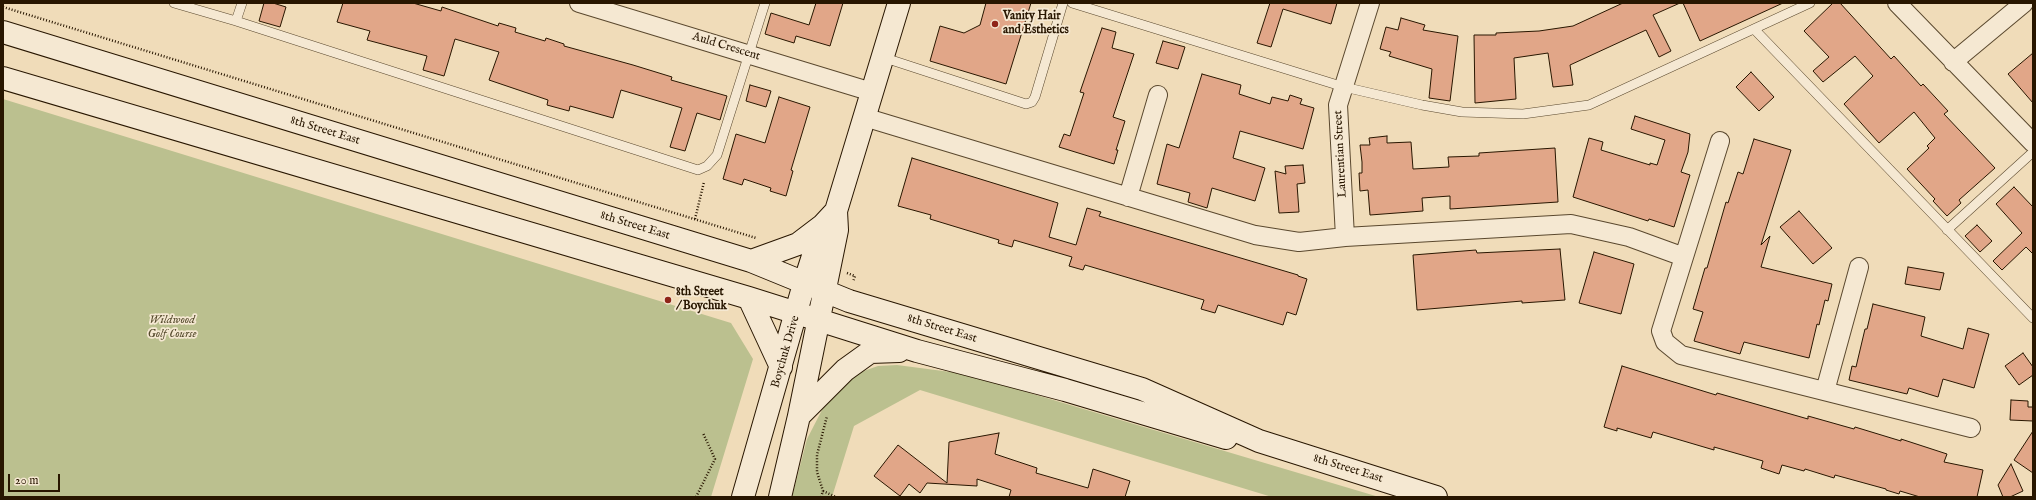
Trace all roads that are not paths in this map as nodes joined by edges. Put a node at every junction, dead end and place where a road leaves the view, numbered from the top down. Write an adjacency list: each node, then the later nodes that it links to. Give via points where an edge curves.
1 (174, 3): 12 (lane)
2 (242, 3): 12 (lane)
3 (580, 3): 15 (street, Auld Crescent)
4 (765, 3): 15 (lane)
5 (899, 3): 16 (main road, Boychuk Drive)
6 (1063, 3): 16 (lane, via 1035,97 1032,102 1026,104)
7 (1072, 3): 19 (lane)
8 (1370, 3): 19 (street, Laurentian Street)
9 (1810, 3): 13 (lane)
10 (1897, 3): 17 (street)
11 (2024, 3): 17 (street)
12 (236, 21): 15 (lane, via 698,170 707,166 717,155)
13 (1755, 30): 19 (lane, via 1589,104 1524,114 1456,111); 28 (lane)
14 (3, 32): 31 (main road, 8th Street East)
15 (750, 54): 20 (street, Auld Crescent)
16 (882, 57): 20 (main road, Boychuk Drive)
17 (1953, 62): 24 (street)
18 (3, 78): 35 (main road, 8th Street East)
19 (1344, 87): 29 (street, Laurentian Street, via 1338,105)
20 (872, 92): 22 (main road, Boychuk Drive)
21 (1158, 95): 26 (street)
22 (864, 117): 26 (street); 27 (main road, Boychuk Drive)
23 (1720, 141): 30 (street)
24 (2033, 144)
25 (2033, 152): 28 (lane)
26 (1128, 197): 29 (street, via 1255,235 1299,242)
27 (829, 218): 31 (main road, via 798,244); 33 (main road, Boychuk Drive); 34 (main road, Boychuk Drive, via 837,230)
28 (1947, 230): 37 (lane)
29 (1345, 237): 30 (street, via 1570,224 1629,237)
30 (1684, 258): 41 (street, via 1662,331 1665,342 1681,355)
31 (750, 261): 33 (main road, 8th Street East)
32 (1859, 267): 41 (street)
33 (804, 284): 34 (main road, 8th Street East); 36 (main road, Boychuk Drive)
34 (825, 292): 38 (main road, Boychuk Drive); 44 (main road, 8th Street East, via 1142,389)
35 (749, 298): 36 (main road, 8th Street East); 40 (main road)
36 (797, 313): 38 (main road, 8th Street East); 40 (main road, Boychuk Drive)
37 (2033, 318)
38 (819, 321): 39 (main road, 8th Street East); 42 (main road, Boychuk Drive)
39 (916, 351): 42 (main road, via 870,352 844,370); 44 (main road, 8th Street East, via 1065,390 1220,438)
40 (782, 367): 45 (main road, Boychuk Drive)
41 (1825, 391): 43 (street)
42 (799, 416): 46 (main road, Boychuk Drive)
43 (1971, 428)
44 (1259, 442): 47 (main road, 8th Street East)
45 (743, 497)
46 (780, 497)
47 (1436, 497)

